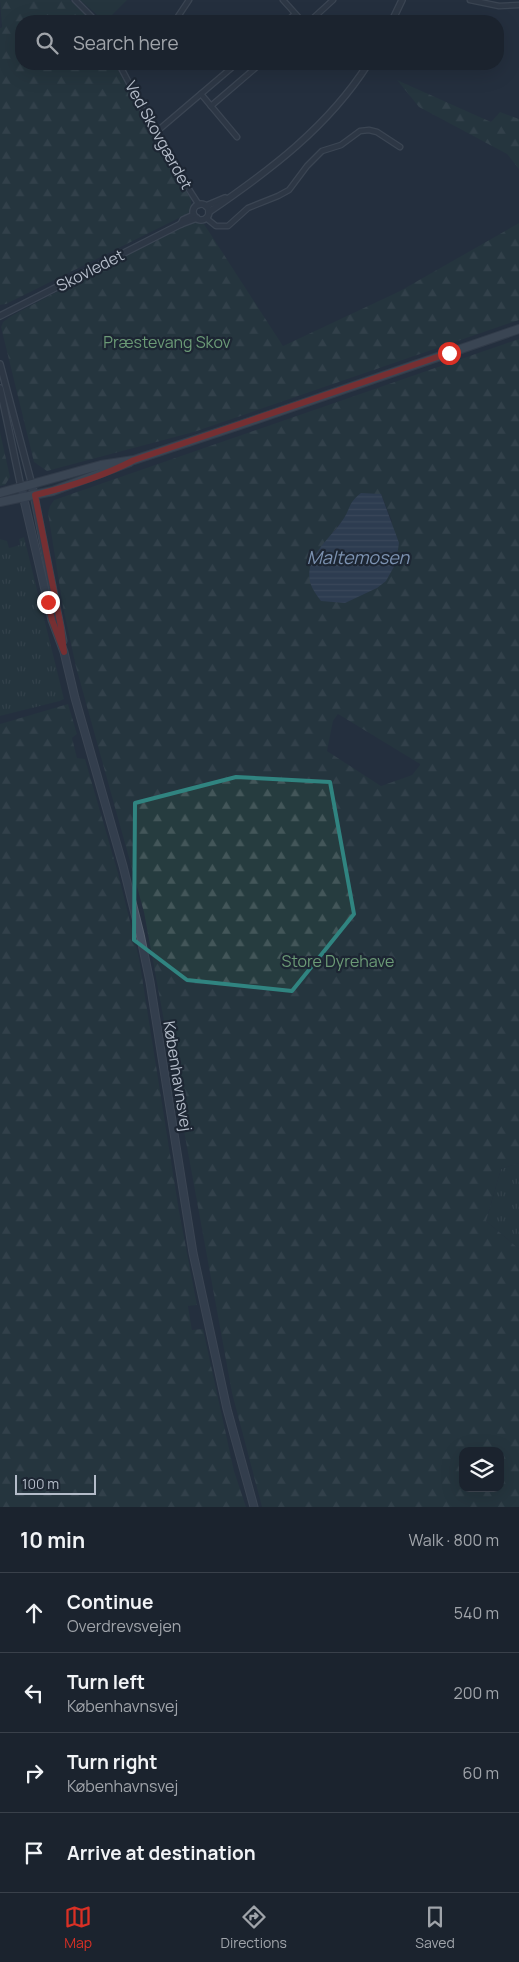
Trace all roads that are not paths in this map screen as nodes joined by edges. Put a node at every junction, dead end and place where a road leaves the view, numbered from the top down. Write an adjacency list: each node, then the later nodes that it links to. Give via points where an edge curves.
1 (75, 0): 9 (street)
2 (189, 0): 10 (street)
3 (283, 0): 8 (street)
4 (333, 0): 11 (street)
5 (402, 0): 12 (street)
6 (470, 0): 7 (street, via 499,6)
7 (519, 5)
8 (295, 14)
9 (90, 15)
10 (179, 15)
11 (317, 15)
12 (395, 15)
13 (122, 70): 19 (street, Ved Skovgærdet)
14 (229, 70): 17 (street)
15 (253, 70): 18 (street)
16 (364, 70): 23 (street, via 298,147)
17 (201, 94): 18 (street); 19 (street)
18 (211, 106): 20 (street)
19 (155, 133): 22 (street, Ved Skovgærdet)
20 (237, 137)
21 (400, 147): 23 (street, via 377,132 360,131 341,145 322,151 289,190 248,208 228,226 216,226)
22 (199, 205): 23 (street); 24 (street)
23 (207, 212): 24 (street, via 202,220)
24 (195, 216): 25 (street, Skovledet)
25 (0, 316)
26 (519, 328): 29 (main road)
27 (0, 364): 30 (street, Københavnsvej)
28 (0, 388): 31 (street, Københavnsvej)
29 (134, 460): 30 (main road, via 102,465); 33 (main road, via 75,484)
30 (32, 485): 31 (main road); 33 (main road, Københavnsvej)
31 (22, 487): 32 (main road); 34 (main road, Københavnsvej)
32 (0, 493)
33 (35, 495): 34 (main road); 36 (main road, Københavnsvej)
34 (24, 498): 35 (main road); 36 (main road, Københavnsvej, via 52,620)
35 (0, 502)
36 (64, 652): 37 (main road, Københavnsvej, via 140,934 193,1253 227,1409)
37 (254, 1507)

